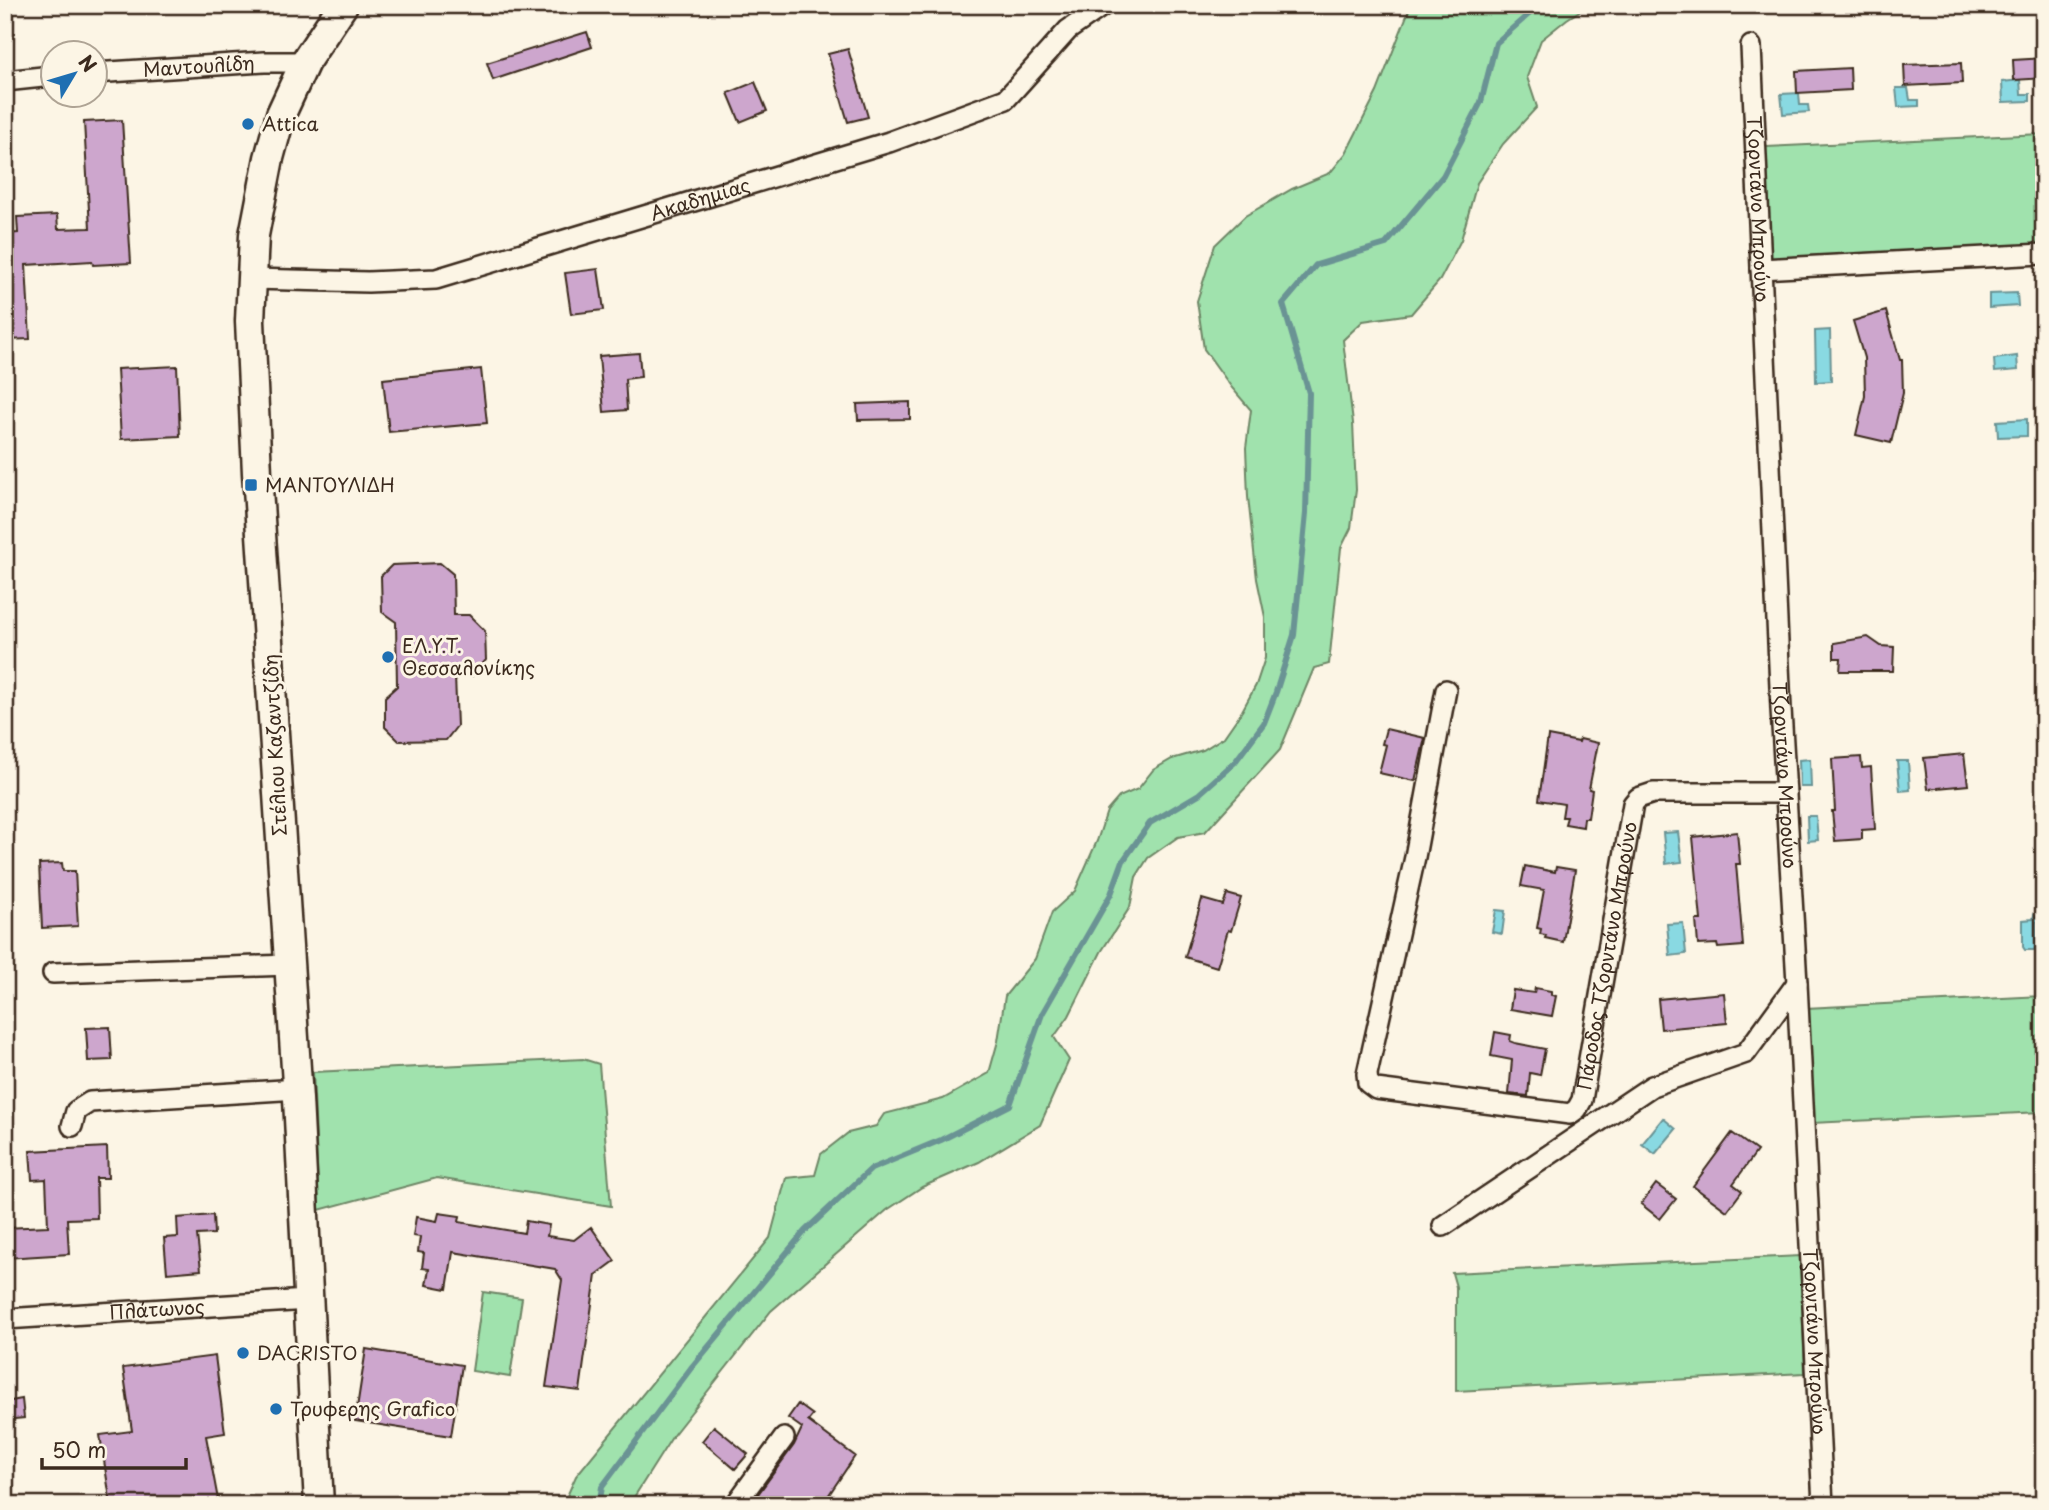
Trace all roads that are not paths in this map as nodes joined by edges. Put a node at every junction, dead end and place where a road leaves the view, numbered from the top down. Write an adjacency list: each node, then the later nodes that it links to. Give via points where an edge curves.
1 (342, 5): 4 (main road, Στέλιου Καζαντζίδη)
2 (1104, 5): 10 (street, Ακαδημίας, via 1068,30 1006,99 889,142 436,279)
3 (1751, 46): 9 (street, Τζορντάνο Μπρούνο)
4 (305, 62): 5 (street, Μαντουλίδη); 10 (main road, Στέλιου Καζαντζίδη, via 281,114 269,158 254,235)
5 (108, 72)
6 (38, 77): 7 (street)
7 (5, 81)
8 (2044, 254): 9 (street)
9 (1761, 269): 12 (street, Τζορντάνο Μπρούνο)
10 (252, 279): 13 (main road, Στέλιου Καζαντζίδη, via 251,376)
11 (1446, 690): 12 (street, Πάροδος Τζορντάνο Μπρούνο, via 1367,1074 1368,1083 1376,1089 1574,1112 1582,1100 1633,804 1653,793)
12 (1786, 793): 15 (street, Τζορντάνο Μπρούνο)
13 (289, 965): 14 (street); 16 (main road, Στέλιου Καζαντζίδη)
14 (53, 973)
15 (1797, 983): 18 (street, via 1746,1054 1652,1086); 24 (street, Τζορντάνο Μπρούνο)
16 (298, 1090): 17 (street, via 90,1102 75,1111); 19 (main road, Στέλιου Καζαντζίδη)
17 (72, 1126)
18 (1443, 1226)
19 (308, 1300): 20 (street, Πλάτωνος); 22 (main road, Στέλιου Καζαντζίδη)
20 (5, 1319)
21 (784, 1438): 23 (street)
22 (318, 1505)
23 (735, 1505)
24 (1823, 1505)

